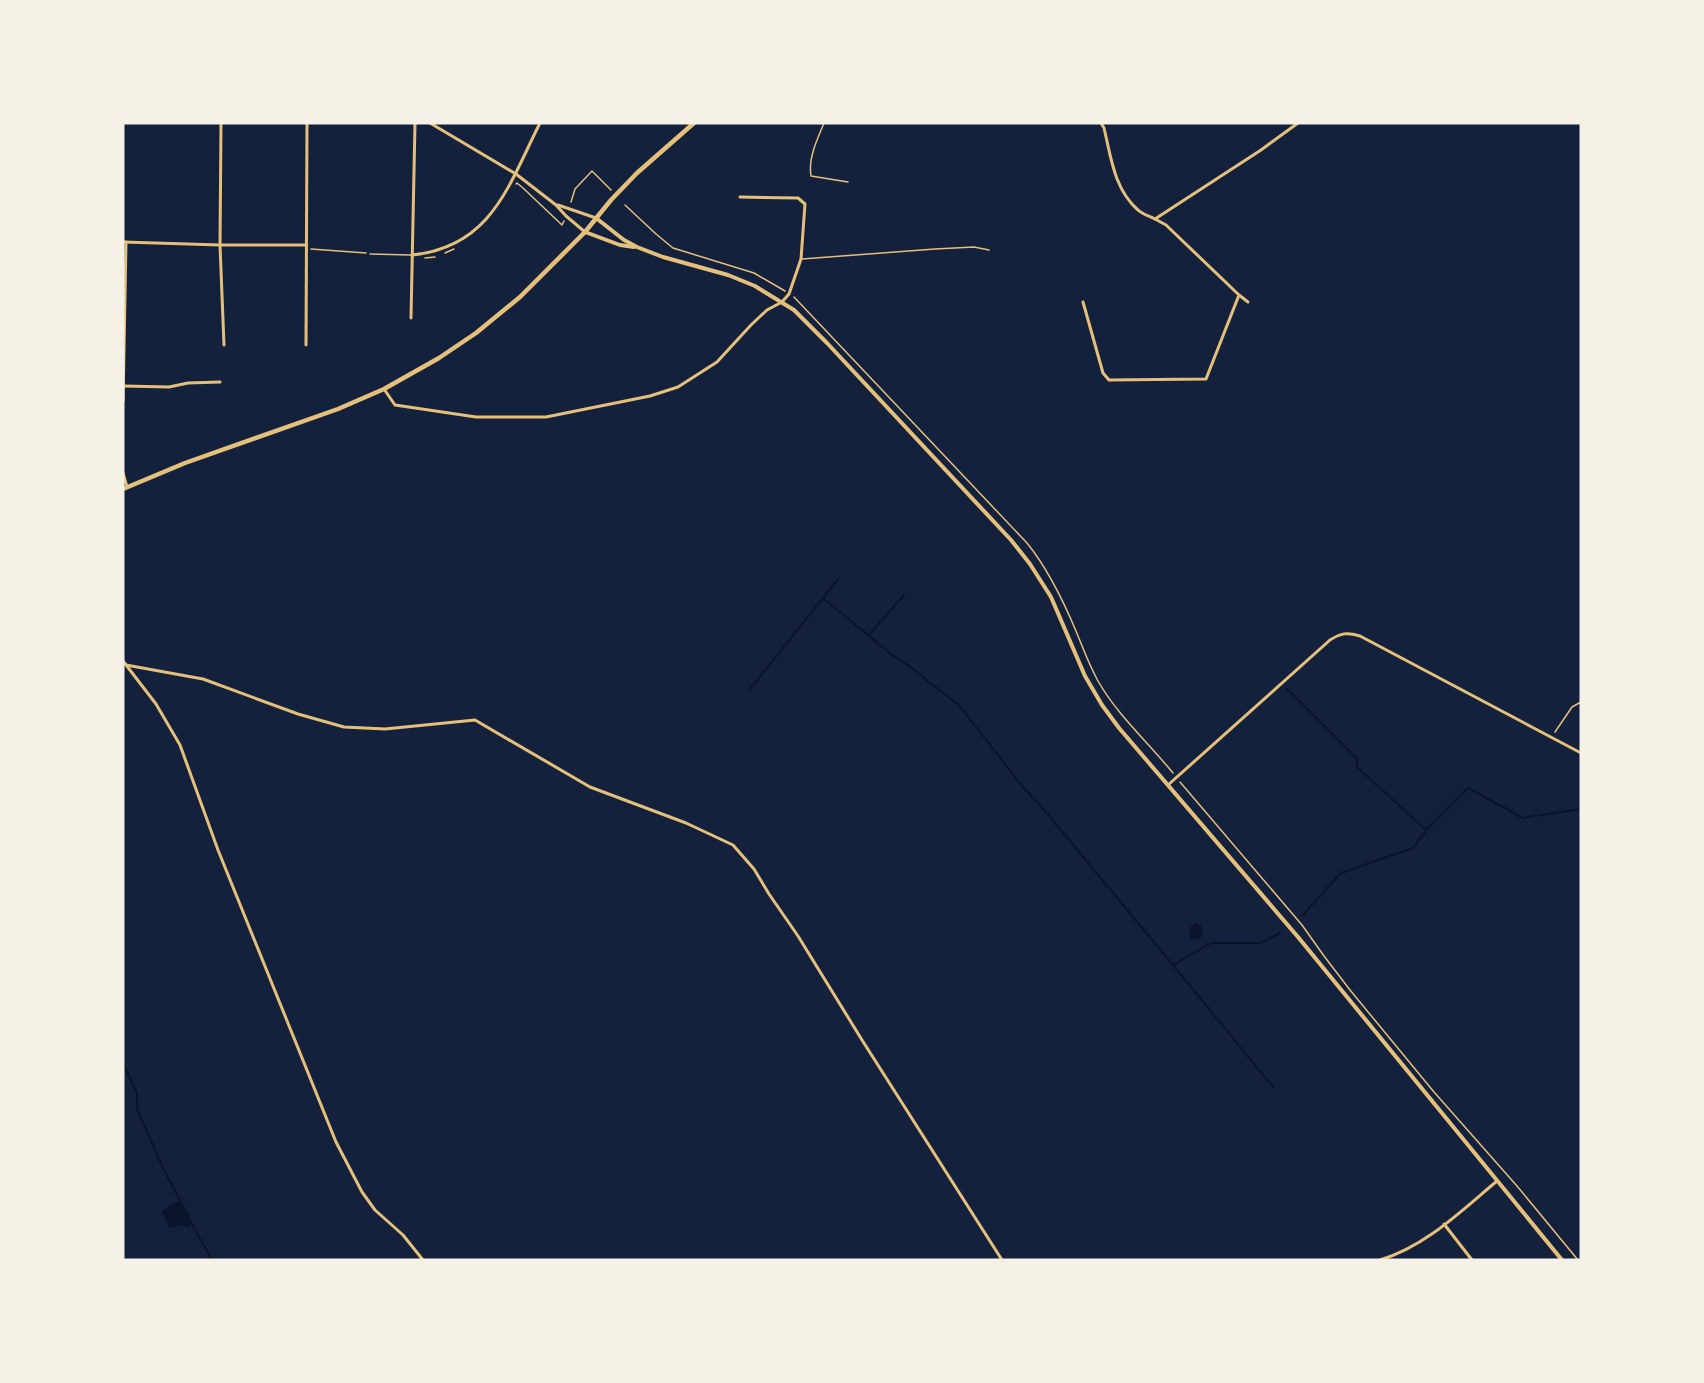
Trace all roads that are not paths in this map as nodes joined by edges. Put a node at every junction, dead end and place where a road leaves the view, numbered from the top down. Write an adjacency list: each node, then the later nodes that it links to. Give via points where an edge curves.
1 (307, 123): 19 (street)
2 (415, 123): 23 (street)
3 (430, 123): 10 (street)
4 (540, 123): 10 (street)
5 (694, 123): 14 (main road, via 637,173)
6 (824, 123): 11 (lane, via 809,166 811,176)
7 (1101, 123): 15 (street, via 1123,192 1139,211)
8 (1298, 123): 15 (street)
9 (221, 124): 18 (street)
10 (516, 174): 13 (street); 23 (street, via 480,227 457,243)
11 (848, 182)
12 (740, 197): 24 (street, via 798,198 805,204)
13 (556, 205): 14 (street); 16 (street)
14 (596, 218): 16 (main road); 20 (street)
15 (1155, 219): 25 (street)
16 (585, 232): 20 (street); 35 (main road, via 520,297 476,333)
17 (124, 242): 18 (street); 30 (street)
18 (220, 245): 19 (street); 31 (street)
19 (306, 245): 32 (street)
20 (637, 247): 26 (street, via 728,275)
21 (989, 250): 24 (lane, via 974,247)
22 (370, 254): 23 (lane)
23 (412, 257): 29 (street)
24 (801, 259): 26 (street, via 789,294)
25 (1239, 295): 27 (street, via 1206,379 1108,380); 28 (street)
26 (782, 302): 35 (street, via 767,310 717,362 678,387 650,396 546,417 476,417 395,405); 41 (street, via 811,326 1011,540 1051,597 1102,705)
27 (1083, 302)
28 (1248, 302)
29 (411, 318)
30 (124, 320): 34 (street)
31 (224, 345)
32 (306, 345)
33 (220, 382): 34 (street)
34 (124, 386): 36 (street)
35 (384, 388): 38 (main road, via 338,409)
36 (123, 402)
37 (123, 473): 38 (street)
38 (125, 488)
39 (124, 663): 44 (street, via 156,704 180,745 218,850 336,1142 375,1210); 45 (street, via 203,679 344,727 385,729 475,720 590,787 733,845 754,869 798,936)
40 (1581, 753): 41 (street, via 1348,633 1329,640)
41 (1168, 785): 42 (street)
42 (1497, 1181): 43 (street); 48 (street)
43 (1444, 1224): 46 (street, via 1427,1238); 47 (street)
44 (423, 1260)
45 (1002, 1260)
46 (1380, 1260)
47 (1472, 1260)
48 (1562, 1260)

